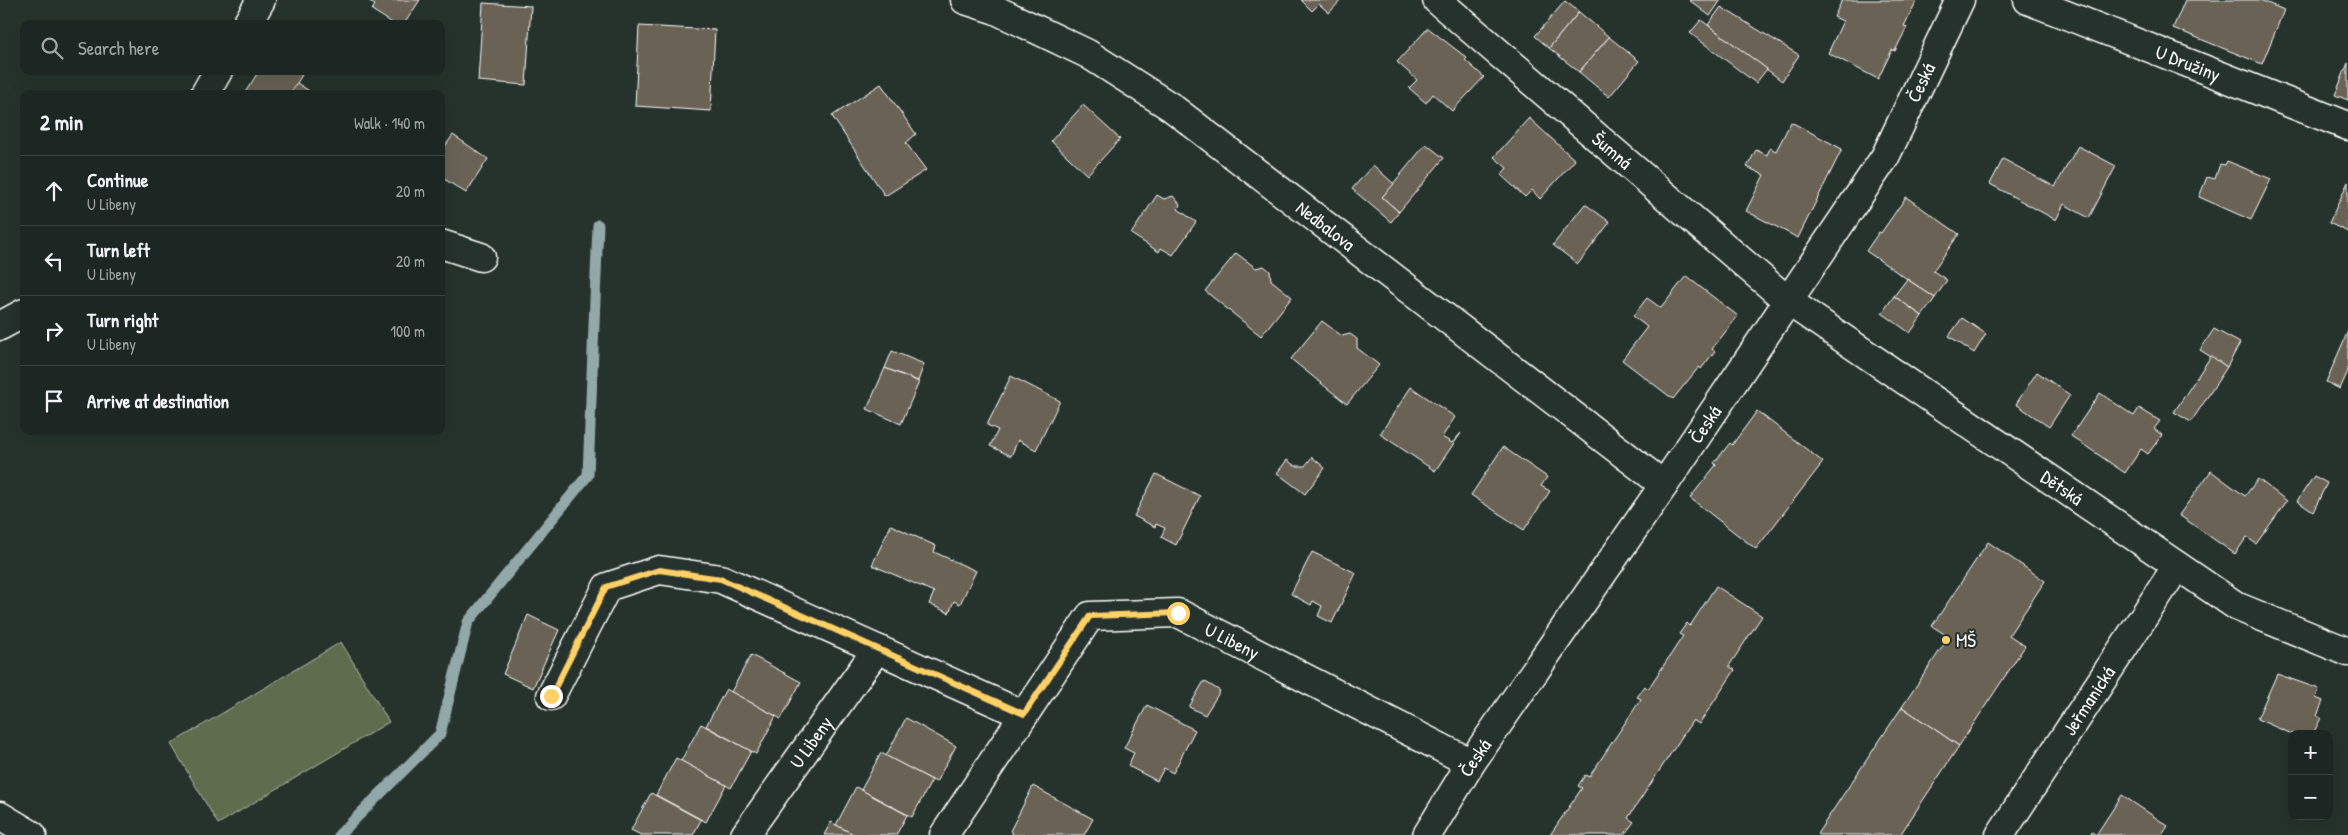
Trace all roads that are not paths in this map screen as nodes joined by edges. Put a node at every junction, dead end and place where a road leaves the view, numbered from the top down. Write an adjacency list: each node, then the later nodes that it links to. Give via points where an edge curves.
1 (261, 0): 6 (street)
2 (966, 0): 15 (street, Nedbalova, via 996,10 1088,54 1171,107)
3 (1437, 0): 12 (street, Šumná)
4 (1960, 0): 12 (street, Česká, via 1885,157)
5 (2028, 0): 9 (street, U Družiny)
6 (249, 20)
7 (216, 75): 8 (street)
8 (207, 90)
9 (2348, 126)
10 (445, 245): 11 (street)
11 (481, 257)
12 (1788, 301): 15 (street, Česká); 16 (street, Dětská)
13 (20, 315): 14 (street)
14 (0, 326)
15 (1664, 485): 21 (street, Česká)
16 (2177, 566): 18 (street, Dětská, via 2238,607); 27 (street, Jeřmanická)
17 (877, 649): 19 (street, via 721,579 659,570 606,587); 20 (street); 24 (street, U Libeny)
18 (2348, 652)
19 (551, 696)
20 (1024, 714): 21 (street, U Libeny, via 1090,616 1178,613); 25 (street, U Libeny)
21 (1470, 763): 26 (street, Česká)
22 (0, 816): 23 (street)
23 (32, 835)
24 (745, 835)
25 (944, 835)
26 (1428, 835)
27 (2000, 835)

